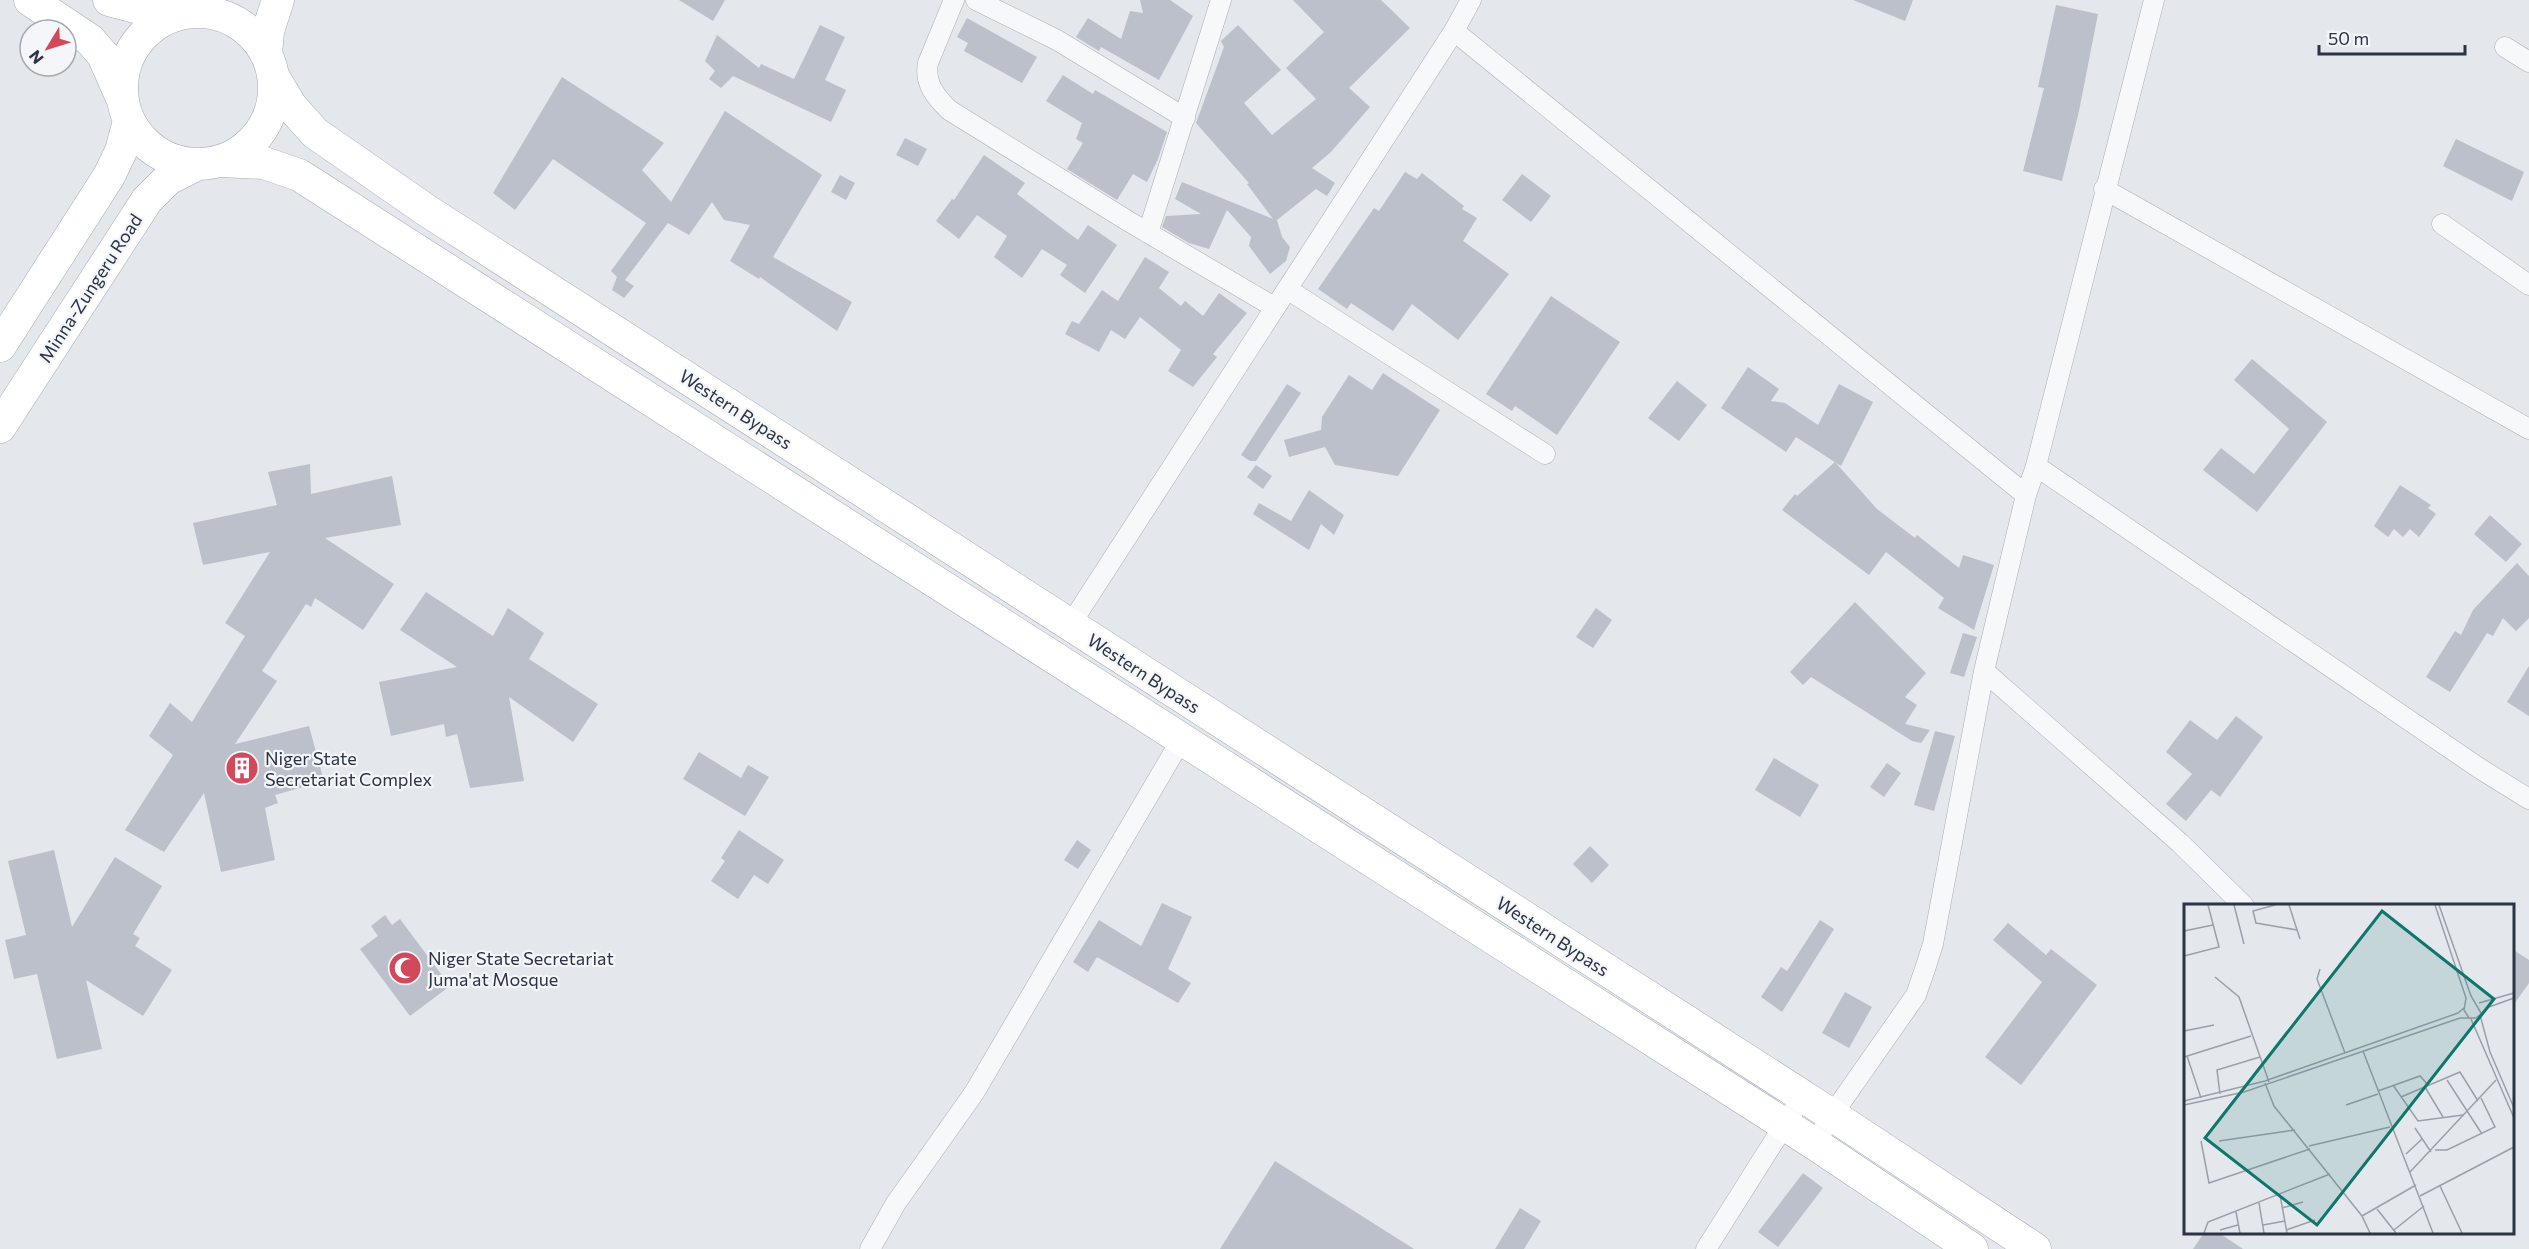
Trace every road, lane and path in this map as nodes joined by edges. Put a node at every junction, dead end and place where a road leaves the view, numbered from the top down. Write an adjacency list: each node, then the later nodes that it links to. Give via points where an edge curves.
1 (30, 0): 14 (main road, via 90,40 103,55)
2 (109, 0): 9 (main road)
3 (278, 0): 13 (main road, via 268,31)
4 (954, 0): 19 (street, via 928,63 926,74 936,98 969,123)
5 (1221, 0): 15 (street)
6 (1471, 0): 10 (street)
7 (2154, 0): 17 (street)
8 (985, 2): 15 (street, via 1057,40)
9 (190, 9): 13 (main road, via 235,22 253,36); 14 (main road, via 148,29 132,48 123,71)
10 (1454, 31): 21 (street); 28 (street)
11 (2505, 47): 12 (street)
12 (2529, 62)
13 (269, 65): 16 (main road, via 273,103 263,127 246,148); 29 (main road, Western Bypass, via 291,106 315,133 426,210)
14 (125, 108): 16 (main road, via 145,144 169,159); 23 (main road, via 121,151 109,176)
15 (1185, 118): 19 (street)
16 (209, 163): 25 (main road, Minna-Zungeru Road, via 168,179 147,200); 31 (main road, Western Bypass, via 264,163 298,175)
17 (2104, 189): 24 (street); 27 (street)
18 (2442, 224): 20 (street)
19 (1148, 233): 22 (street)
20 (2529, 285)
21 (1287, 288): 22 (street); 26 (street)
22 (1274, 307): 29 (street)
23 (0, 346)
24 (2527, 423)
25 (0, 427)
26 (1545, 454)
27 (2036, 466): 28 (street); 32 (street)
28 (2026, 495): 30 (street)
29 (1070, 625): 34 (main road, Western Bypass)
30 (1984, 671): 33 (street, via 2180,843); 35 (street, via 1925,969 1916,995)
31 (1181, 740): 36 (main road, Western Bypass); 38 (street, via 974,1093 896,1203)
32 (2529, 799)
33 (2242, 904)
34 (1802, 1097): 35 (main road, Western Bypass); 36 (street)
35 (1832, 1115): 37 (street); 41 (main road, Western Bypass)
36 (1785, 1126): 37 (main road, Western Bypass); 39 (street)
37 (1815, 1144): 40 (main road, Western Bypass)
38 (870, 1249)
39 (1706, 1249)
40 (1972, 1249)
41 (2035, 1249)

